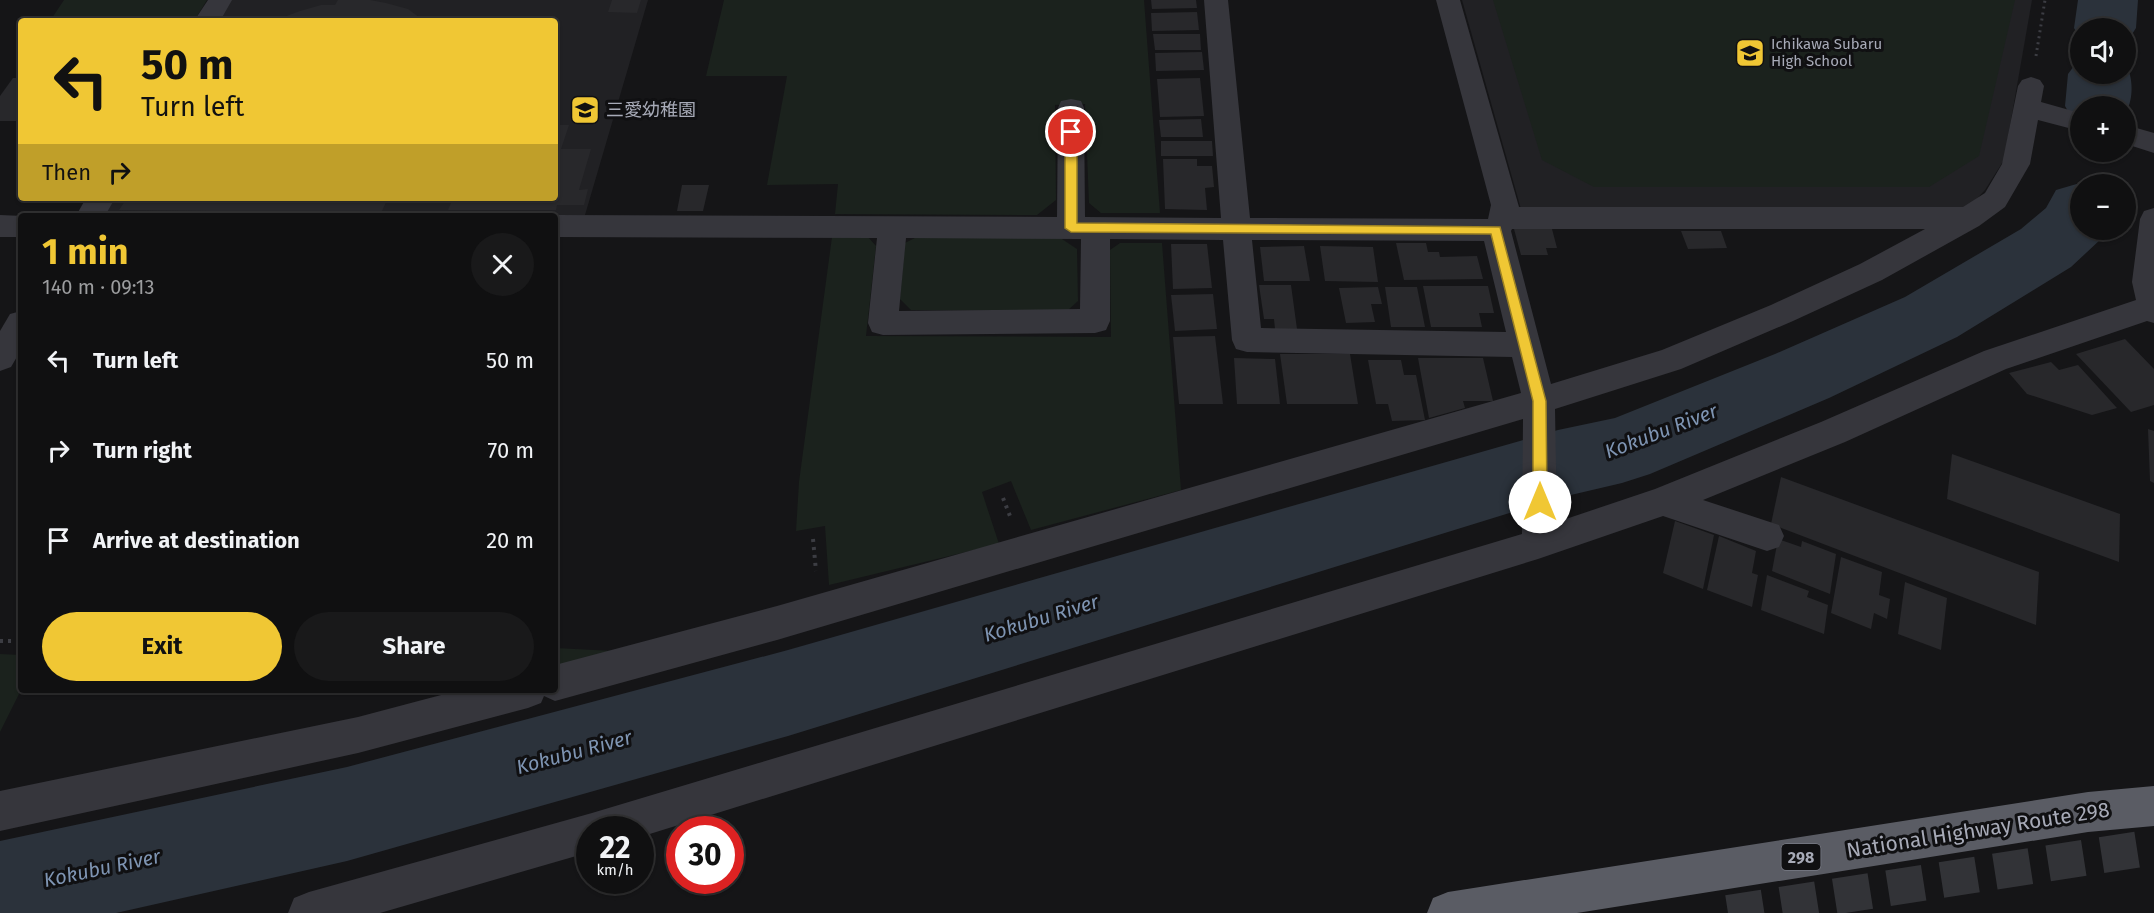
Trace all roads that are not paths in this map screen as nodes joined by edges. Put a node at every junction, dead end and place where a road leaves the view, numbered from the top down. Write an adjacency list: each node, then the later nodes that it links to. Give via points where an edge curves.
1 (220, 0): 4 (street)
2 (1216, 0): 15 (street)
3 (1448, 0): 9 (street, via 1505,206)
4 (209, 18)
5 (1071, 108): 14 (street)
6 (2070, 118): 7 (street, via 2035,102 2016,164 1995,200)
7 (1969, 218): 9 (street); 21 (street, via 1871,272 1772,317)
8 (2154, 219): 16 (street)
9 (1500, 224): 15 (street); 19 (street)
10 (0, 226): 11 (street)
11 (18, 226)
12 (558, 226): 13 (street)
13 (893, 227): 14 (street); 14 (street, via 883,323 1095,321)
14 (1083, 228): 15 (street)
15 (1236, 229): 19 (street, via 1247,340)
16 (2152, 259): 17 (street, via 2147,282)
17 (2153, 309): 22 (street, via 1995,360)
18 (18, 328): 20 (street)
19 (1525, 345): 21 (street)
20 (0, 358)
21 (1540, 411): 23 (street); 25 (street)
22 (1663, 501): 23 (street); 24 (street)
23 (1539, 533): 29 (street, via 829,761)
24 (1767, 536)
25 (558, 682)
26 (517, 693): 28 (street, via 358,735)
27 (2154, 806): 32 (highway, National Highway Route 298 / 298, via 2088,812)
28 (0, 811)
29 (645, 816)
30 (576, 836): 31 (street)
31 (309, 913)
32 (1448, 913)

